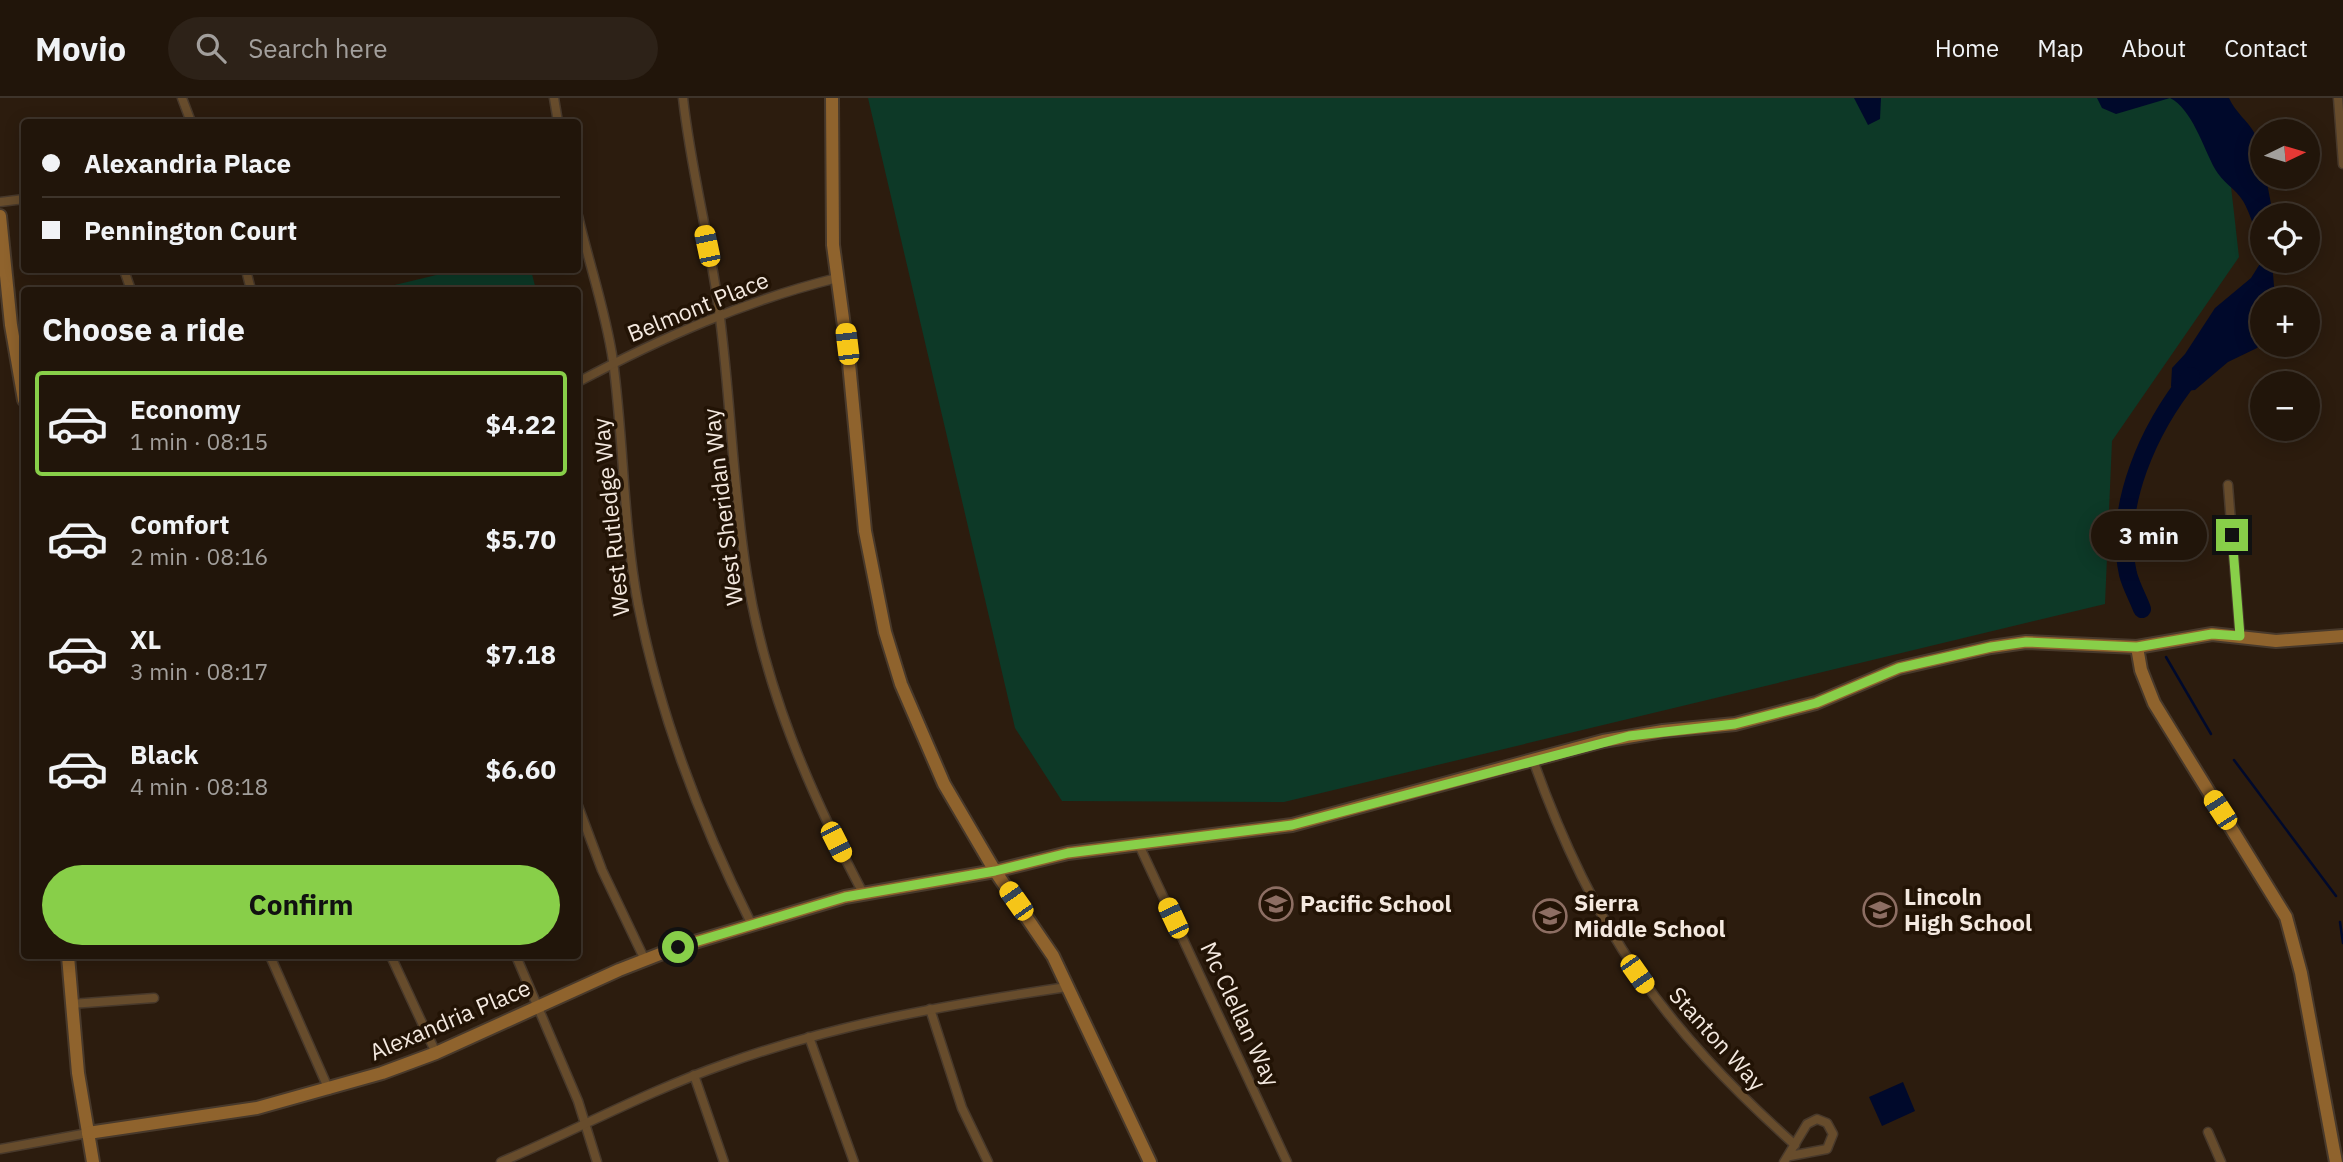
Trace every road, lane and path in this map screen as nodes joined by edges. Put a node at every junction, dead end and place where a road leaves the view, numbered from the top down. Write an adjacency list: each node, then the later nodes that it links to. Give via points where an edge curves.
1 (182, 98): 6 (street)
2 (554, 98): 7 (street)
3 (682, 98): 15 (street, West Sheridan Way)
4 (832, 98): 14 (street)
5 (2338, 98): 8 (street)
6 (190, 119)
7 (558, 119)
8 (2341, 120): 9 (street)
9 (2343, 164)
10 (21, 200): 11 (street)
11 (0, 202)
12 (0, 216): 18 (street)
13 (581, 228): 16 (street, West Rutledge Way)
14 (836, 278): 15 (street, Belmont Place); 26 (street, via 849,363 864,531 885,632 940,777)
15 (719, 314): 16 (street, Belmont Place); 27 (street, West Sheridan Way, via 738,516 763,650 810,787)
16 (613, 363): 17 (street, Belmont Place); 28 (street, West Rutledge Way, via 632,568 653,672 689,786)
17 (581, 380)
18 (21, 383)
19 (2228, 485): 20 (street)
20 (2240, 636): 21 (street, Alexandria Place, via 2276,641); 22 (street, Alexandria Place, via 2212,634)
21 (2343, 636)
22 (2137, 647): 23 (street, Alexandria Place, via 2026,642 1991,647 1899,668 1816,703 1735,724 1629,736); 58 (street, via 2154,703 2286,917)
23 (1533, 760): 25 (street, Alexandria Place, via 1292,825); 46 (street, Stanton Way, via 1578,874 1624,955 1697,1052)
24 (581, 815): 33 (street)
25 (1139, 845): 26 (street, Alexandria Place, via 1068,853); 56 (street, Mc Clellan Way)
26 (995, 871): 27 (street, Alexandria Place); 34 (street, via 1044,941)
27 (863, 894): 28 (street, Alexandria Place)
28 (751, 923): 33 (street, Alexandria Place)
29 (68, 959): 36 (street)
30 (271, 959): 42 (street)
31 (392, 959): 40 (street)
32 (517, 959): 37 (street)
33 (645, 960): 37 (street, Alexandria Place)
34 (1067, 987): 38 (street); 55 (street)
35 (154, 998): 36 (street)
36 (71, 1004): 45 (street)
37 (540, 1006): 40 (street, Alexandria Place); 43 (street)
38 (930, 1009): 39 (street); 54 (street, via 962,1108)
39 (809, 1037): 41 (street); 53 (street)
40 (436, 1053): 42 (street, Alexandria Place)
41 (694, 1075): 43 (street); 52 (street)
42 (329, 1090): 45 (street, Alexandria Place, via 257,1108)
43 (585, 1123): 50 (street); 51 (street)
44 (2208, 1132): 57 (street)
45 (88, 1133): 47 (street, Alexandria Place); 49 (street)
46 (1795, 1145): 48 (street); 48 (street, via 1812,1121 1822,1120 1833,1134 1831,1144 1822,1152)
47 (0, 1149)
48 (1787, 1159)
49 (93, 1162)
50 (501, 1162)
51 (597, 1162)
52 (724, 1162)
53 (854, 1162)
54 (988, 1162)
55 (1150, 1162)
56 (1287, 1162)
57 (2221, 1162)
58 (2336, 1162)

